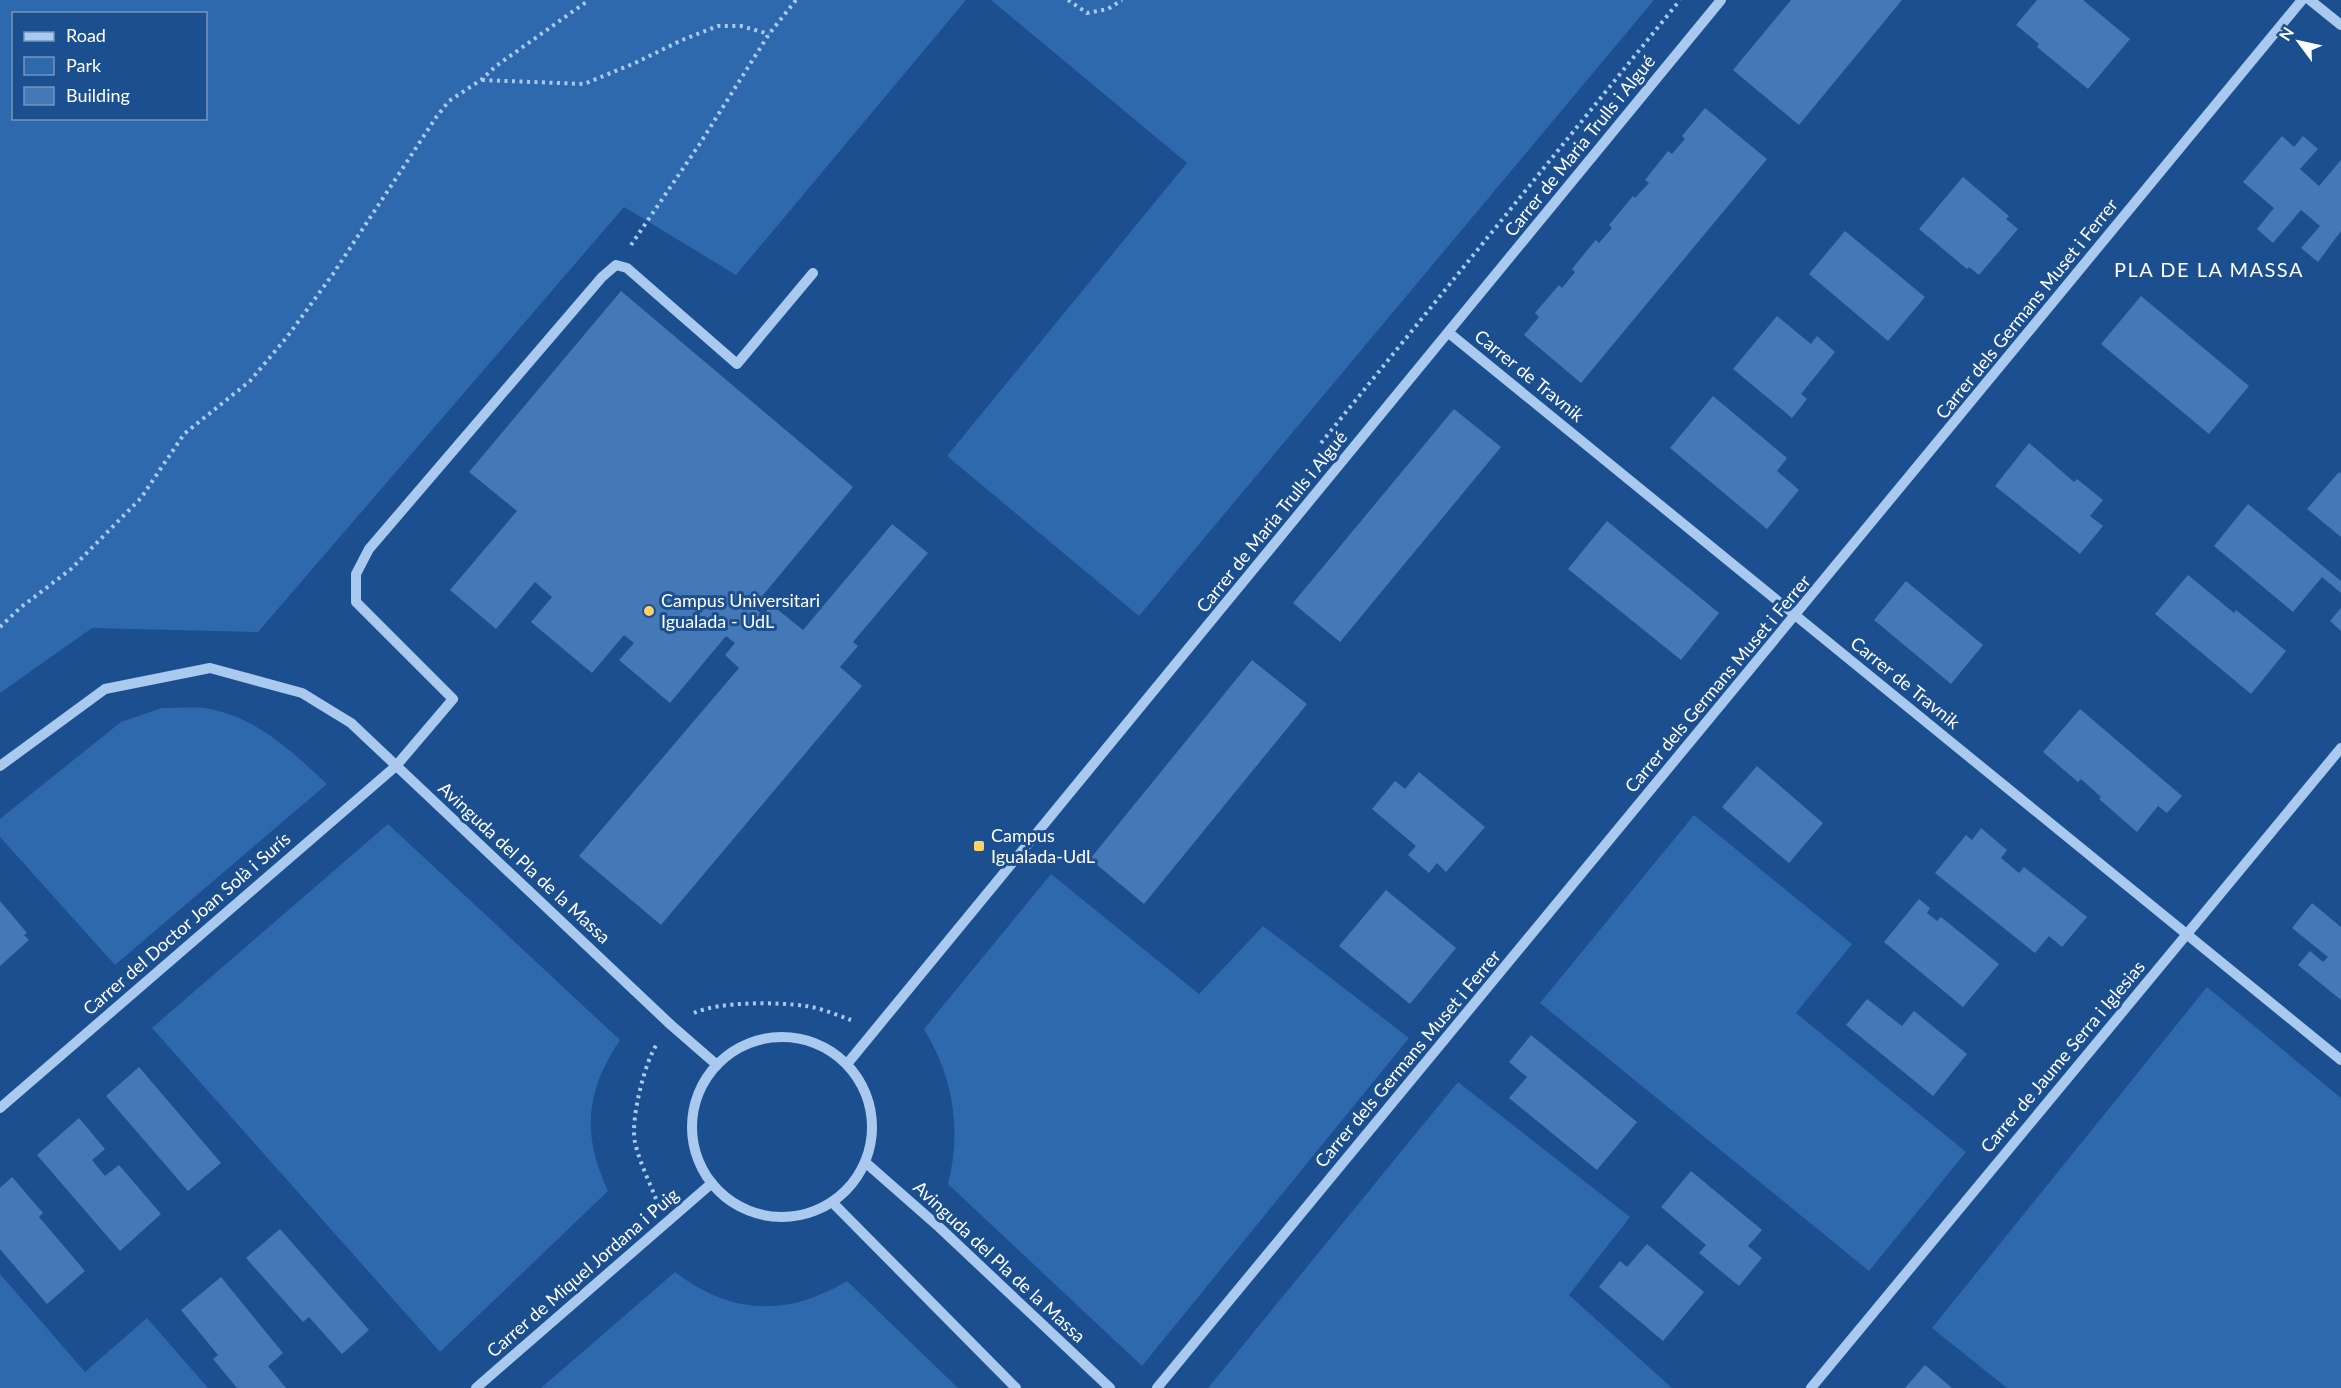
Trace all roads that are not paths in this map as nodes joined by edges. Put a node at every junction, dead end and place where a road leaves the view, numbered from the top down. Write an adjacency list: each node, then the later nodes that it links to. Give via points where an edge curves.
1 (1721, 0): 6 (street, Carrer de Maria Trulls i Algué)
2 (2302, 0): 7 (street, Carrer dels Germans Muset i Ferrer)
3 (2310, 0): 4 (street)
4 (2341, 25)
5 (813, 273): 10 (street, Carrer del Doctor Joan Solà i Surís, via 737,364 627,268 616,265 369,549 356,574 356,602 453,699)
6 (1449, 333): 7 (street, Carrer de Travnik); 13 (street, Carrer de Maria Trulls i Algué)
7 (1796, 616): 11 (street, Carrer de Travnik); 22 (street, Carrer dels Germans Muset i Ferrer)
8 (2341, 747): 11 (street, Carrer de Jaume Serra i Iglesias)
9 (0, 766): 10 (street, Avinguda del Pla de la Massa, via 105,689 210,668 302,693 351,723)
10 (396, 766): 14 (street, Avinguda del Pla de la Massa); 15 (street, Carrer del Doctor Joan Solà i Surís)
11 (2187, 934): 12 (street, Carrer de Travnik); 23 (street, Carrer de Jaume Serra i Iglesias)
12 (2341, 1060)
13 (847, 1064): 14 (street, via 817,1044 782,1037 764,1038 747,1045); 16 (street, via 862,1085 871,1110 872,1136)
14 (717, 1065): 17 (street, via 699,1092 693,1123 697,1155)
15 (0, 1108)
16 (865, 1162): 18 (street, via 851,1184); 21 (street, Avinguda del Pla de la Massa)
17 (712, 1183): 18 (street, via 731,1201 768,1216 794,1216); 19 (street, Carrer de Miquel Jordana i Puig)
18 (832, 1202): 20 (street)
19 (476, 1388)
20 (1016, 1388)
21 (1110, 1388)
22 (1157, 1388)
23 (1811, 1388)

